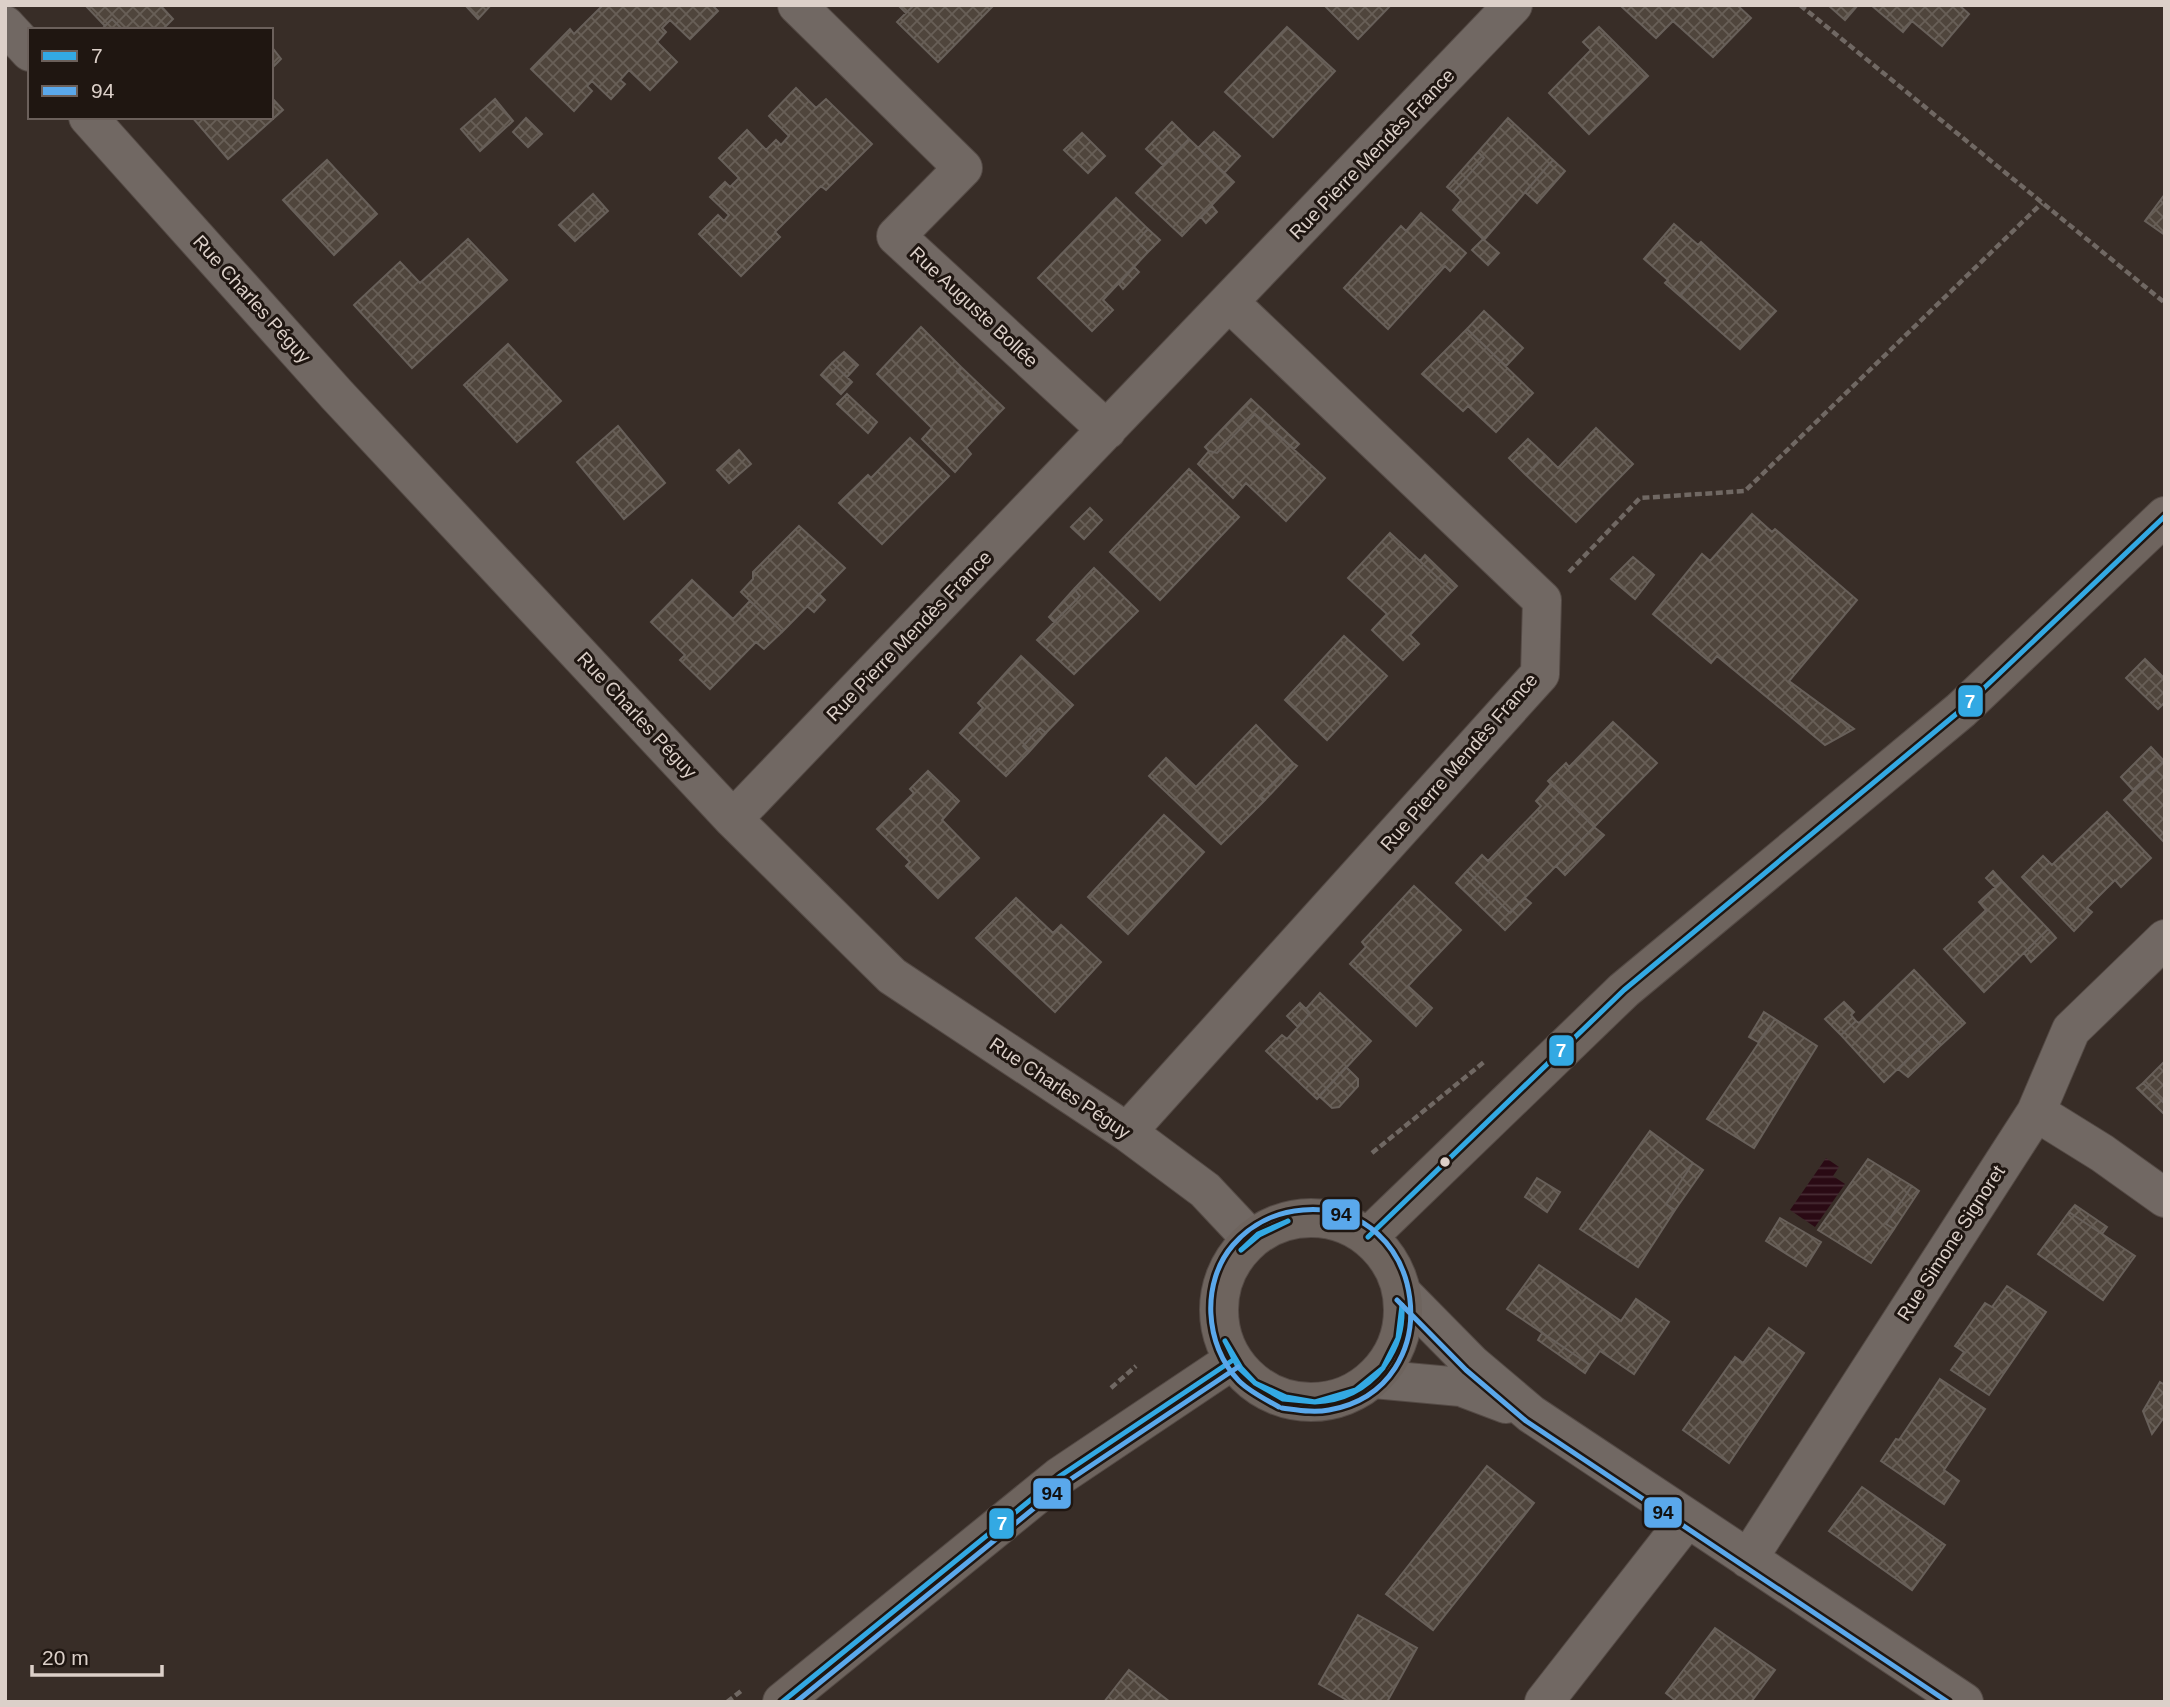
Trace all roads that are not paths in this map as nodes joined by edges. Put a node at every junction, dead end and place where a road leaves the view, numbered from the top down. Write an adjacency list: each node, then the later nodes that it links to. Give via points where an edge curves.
1 (797, 5): 7 (street, Rue Auguste Bollée, via 963,168 896,236)
2 (1513, 5): 6 (street, Rue Pierre Mendès France)
3 (5, 25): 4 (street)
4 (28, 50)
5 (90, 119): 9 (street, Rue Charles Péguy, via 337,395)
6 (1230, 303): 7 (street, Rue Pierre Mendès France); 12 (street, Rue Pierre Mendès France, via 1542,600 1540,674)
7 (1107, 430): 9 (street, Rue Pierre Mendès France)
8 (2165, 516): 14 (street, via 1961,710 1624,990)
9 (733, 819): 12 (street, Rue Charles Péguy, via 892,976)
10 (2165, 939): 11 (street, Rue Simone Signoret, via 2071,1030)
11 (2036, 1112): 13 (street); 21 (street, Rue Simone Signoret)
12 (1127, 1132): 15 (street, Rue Charles Péguy, via 1205,1190)
13 (2165, 1198)
14 (1368, 1237): 15 (street, via 1347,1224 1298,1218); 16 (street, via 1391,1262)
15 (1251, 1239): 17 (street, via 1235,1257 1218,1301 1221,1331)
16 (1403, 1294): 18 (street, via 1400,1335 1393,1355); 19 (street, via 1472,1364)
17 (1233, 1360): 18 (street, via 1255,1384 1283,1399 1315,1403 1346,1396); 22 (street, via 1060,1476)
18 (1374, 1380): 19 (street, via 1461,1387)
19 (1531, 1414): 20 (street)
20 (1687, 1518): 21 (street); 23 (street)
21 (1748, 1559): 24 (street)
22 (782, 1702)
23 (1544, 1702)
24 (1964, 1702)

